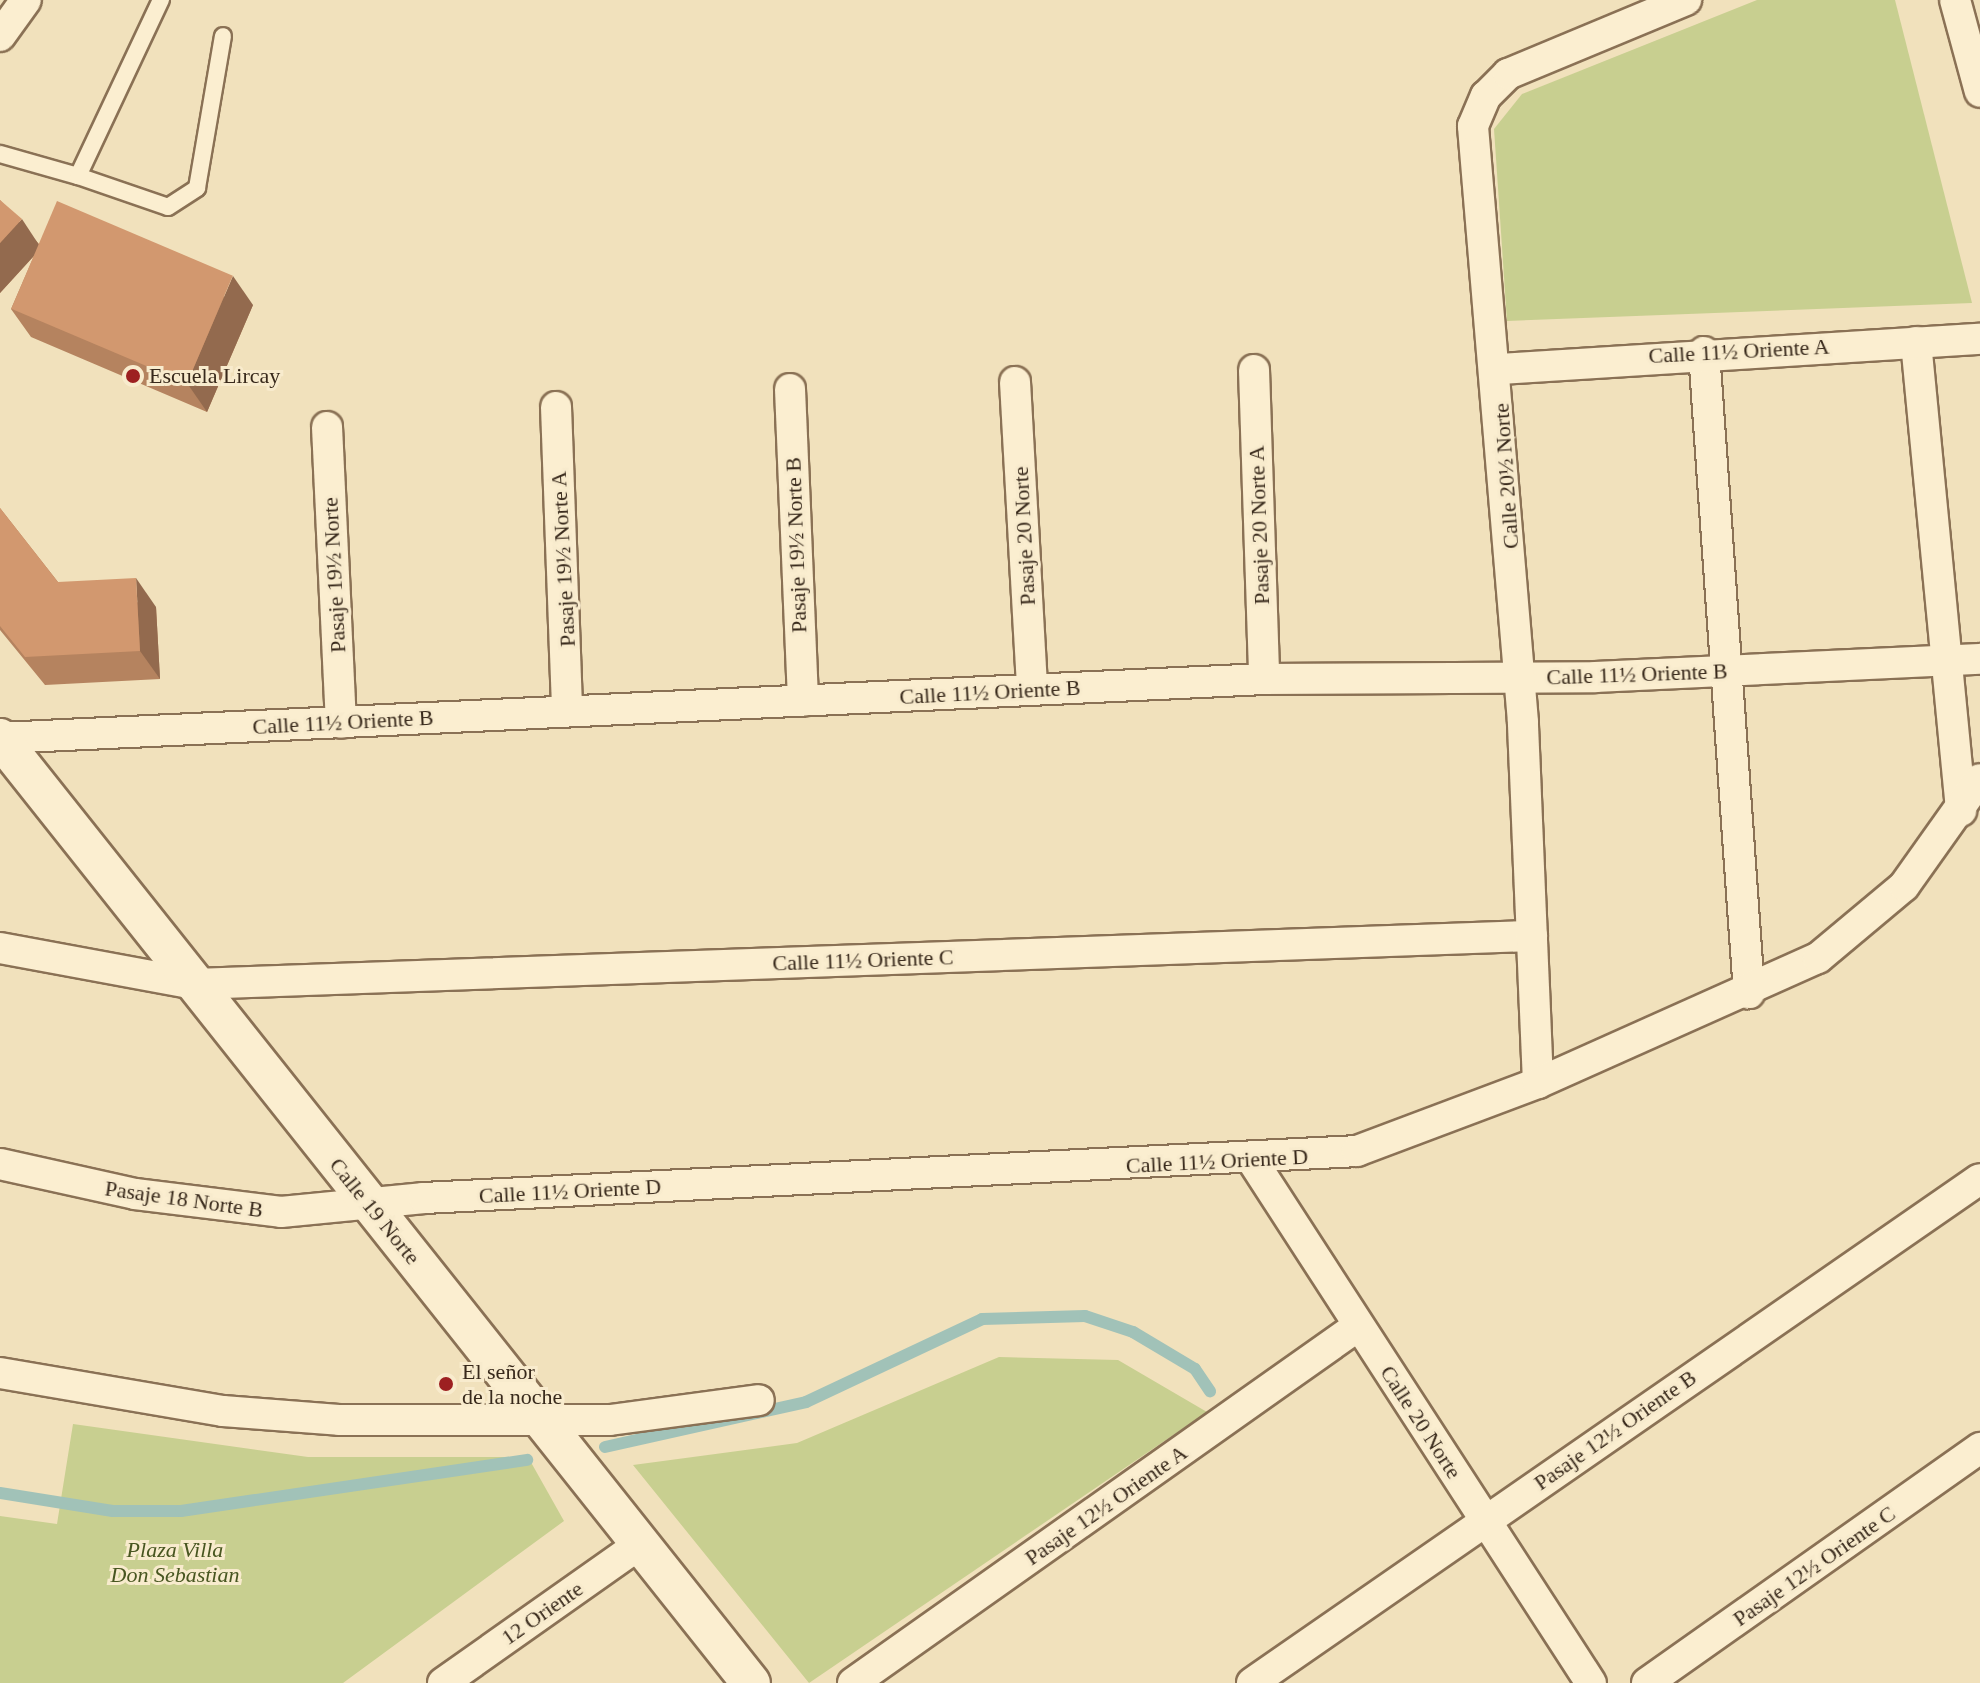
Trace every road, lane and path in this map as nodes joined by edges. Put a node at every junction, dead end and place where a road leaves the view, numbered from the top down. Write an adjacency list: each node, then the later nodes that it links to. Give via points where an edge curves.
1 (26, 0): 5 (street)
2 (161, 0): 9 (lane)
3 (1686, 0): 13 (street, Calle 20½ Norte, via 1535,59 1496,84 1478,110 1472,143)
4 (1955, 0): 7 (street)
5 (0, 36)
6 (223, 36): 9 (lane, via 197,188 168,207)
7 (1980, 92)
8 (0, 154): 9 (lane)
9 (78, 176)
10 (1980, 339): 11 (street, Calle 11½ Oriente A)
11 (1916, 342): 12 (street, Calle 11½ Oriente A); 20 (street)
12 (1704, 352): 13 (street, Calle 11½ Oriente A); 21 (street)
13 (1499, 369): 23 (street, Calle 20½ Norte)
14 (1254, 370): 22 (street, Pasaje 20 Norte A)
15 (1015, 382): 24 (street, Pasaje 20 Norte)
16 (790, 389): 25 (street, Pasaje 19½ Norte B)
17 (556, 407): 26 (street, Pasaje 19½ Norte A)
18 (327, 427): 27 (street, Pasaje 19½ Norte)
19 (1980, 659): 20 (street, Calle 11½ Oriente B)
20 (1941, 660): 21 (street, Calle 11½ Oriente B); 30 (street)
21 (1724, 671): 23 (street, Calle 11½ Oriente B); 34 (street)
22 (1264, 679): 23 (street, Calle 11½ Oriente B); 24 (street, Calle 11½ Oriente B)
23 (1520, 679): 31 (street, Calle 20½ Norte)
24 (1032, 689): 25 (street, Calle 11½ Oriente B)
25 (803, 701): 26 (street, Calle 11½ Oriente B)
26 (567, 711): 27 (street, Calle 11½ Oriente B)
27 (341, 723): 28 (street, Calle 11½ Oriente B)
28 (0, 738): 33 (street, Calle 19 Norte)
29 (1980, 779): 30 (street, Calle 11½ Oriente D)
30 (1961, 811): 34 (street, Calle 11½ Oriente D, via 1904,886 1841,942)
31 (1532, 936): 33 (street, Calle 11½ Oriente C); 35 (street, Calle 20½ Norte)
32 (0, 948): 33 (street, Calle 11½ Oriente C)
33 (195, 984): 39 (street, Calle 19 Norte)
34 (1749, 993): 35 (street, Calle 11½ Oriente D)
35 (1538, 1083): 36 (street, Calle 11½ Oriente D, via 1357,1151)
36 (1252, 1160): 39 (street, Calle 11½ Oriente D, via 424,1198); 40 (street, Calle 20 Norte)
37 (0, 1164): 39 (street, Pasaje 18 Norte B, via 208,1205 281,1212)
38 (1980, 1179): 45 (street, Pasaje 12½ Oriente B)
39 (371, 1207): 43 (street, Calle 19 Norte)
40 (1358, 1326): 45 (street, Calle 20 Norte); 49 (street, Pasaje 12½ Oriente A)
41 (0, 1373): 43 (street, via 275,1416)
42 (759, 1400): 43 (street)
43 (545, 1423): 46 (street, Calle 19 Norte)
44 (1980, 1448): 52 (street, Pasaje 12½ Oriente C)
45 (1485, 1520): 50 (street, Pasaje 12½ Oriente B); 51 (street, Calle 20 Norte)
46 (640, 1544): 47 (street, 12 Oriente); 48 (street, Calle 19 Norte)
47 (443, 1683)
48 (751, 1683)
49 (853, 1683)
50 (1252, 1683)
51 (1591, 1683)
52 (1647, 1683)

